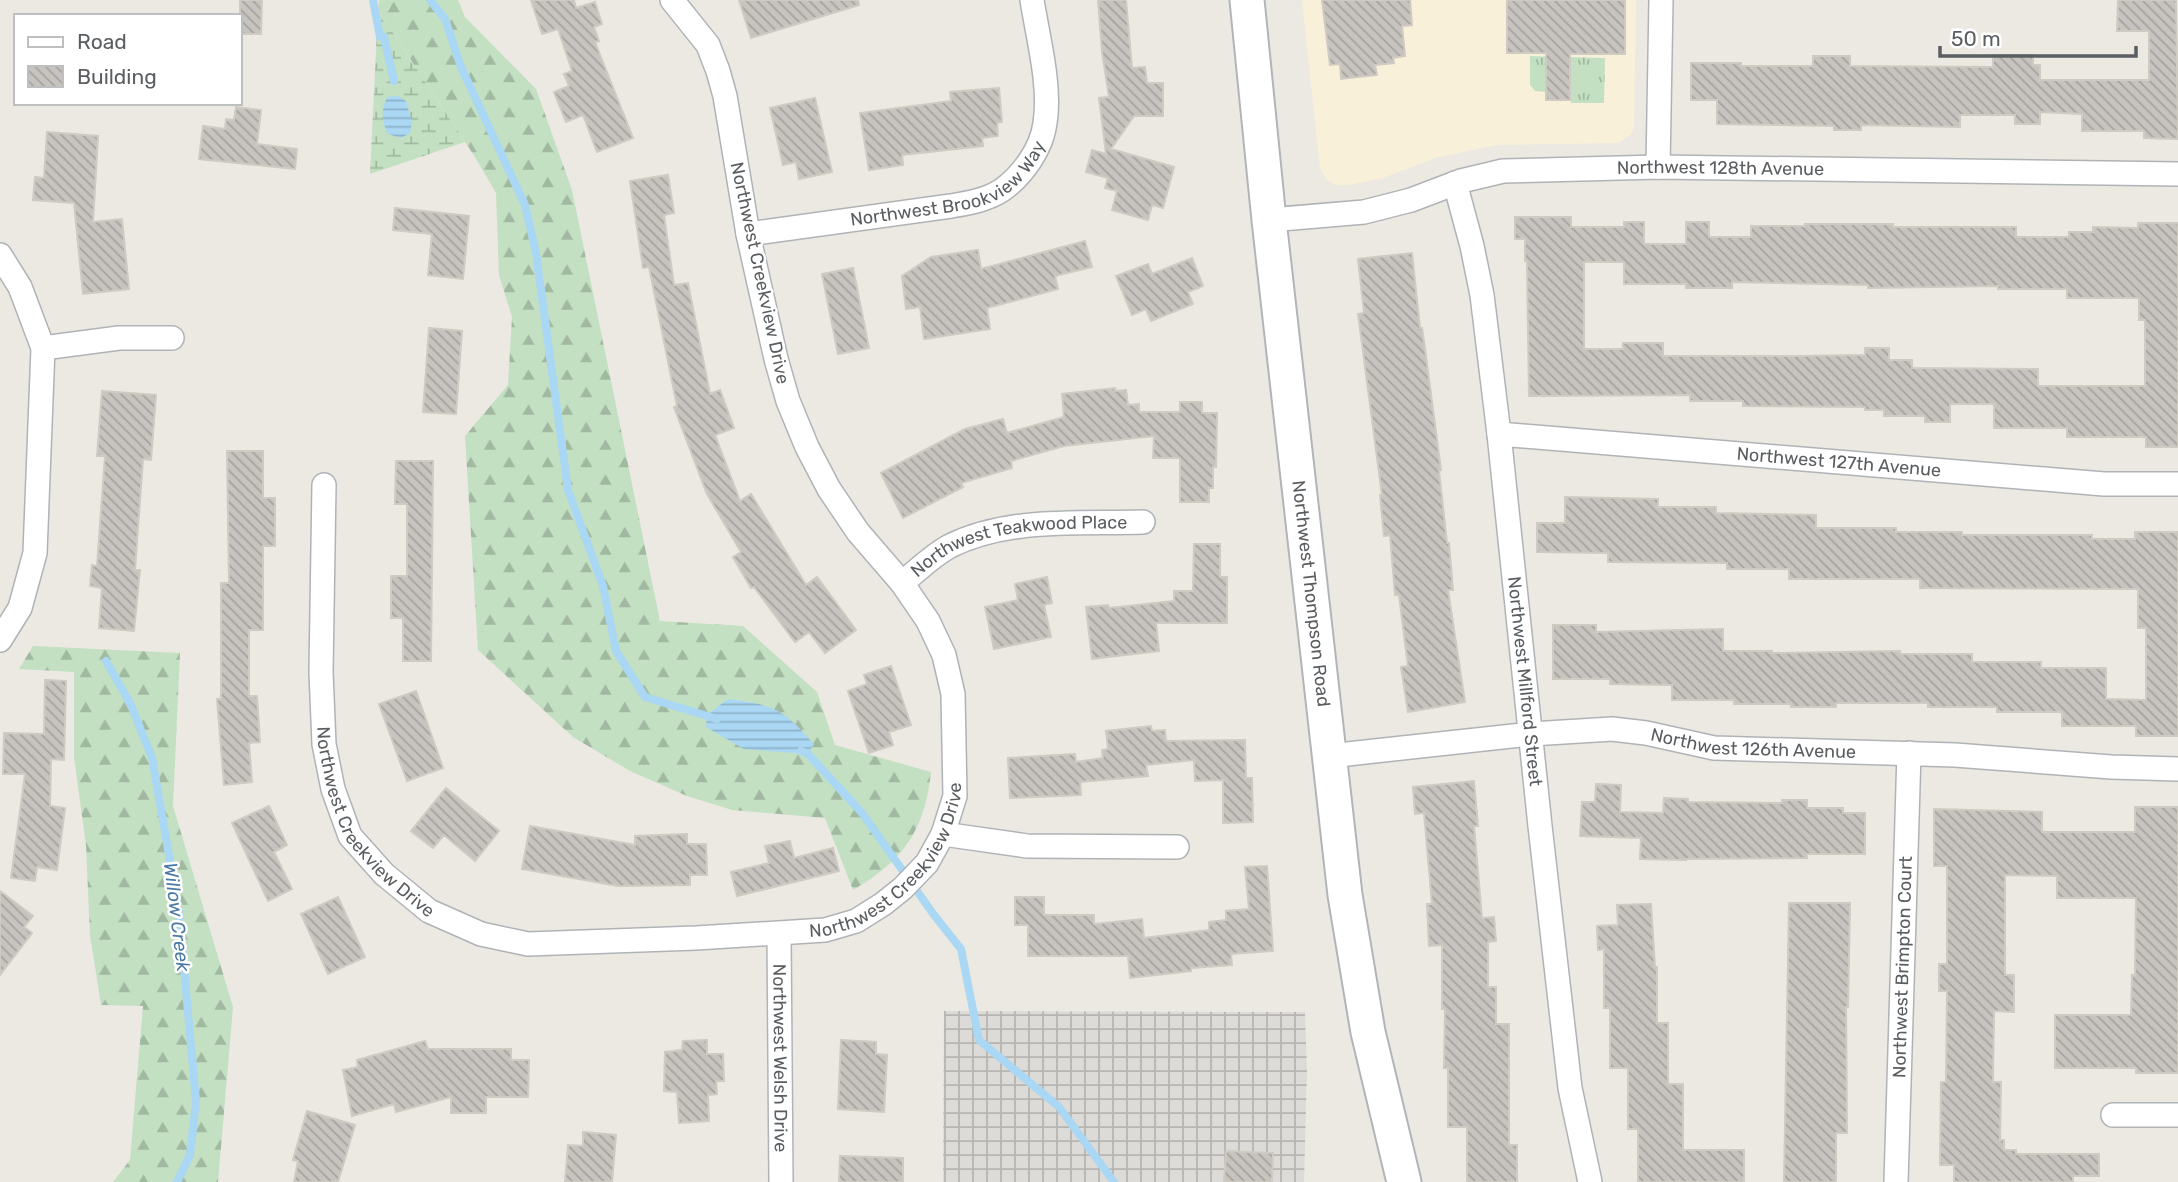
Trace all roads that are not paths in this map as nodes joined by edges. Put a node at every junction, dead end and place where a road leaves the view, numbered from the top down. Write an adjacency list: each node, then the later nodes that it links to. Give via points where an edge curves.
1 (672, 0): 9 (street, Northwest Creekview Drive, via 708,44 718,71)
2 (1032, 0): 9 (street, Northwest Brookview Way, via 1046,94 1045,124 1038,147 1002,190 979,201 951,206)
3 (1247, 0): 8 (street, Northwest Thompson Road)
4 (1661, 0): 5 (street)
5 (1658, 167): 6 (street, Northwest 128th Avenue); 7 (street, Northwest 128th Avenue, via 1503,172)
6 (2178, 174)
7 (1455, 183): 8 (street, Northwest 128th Avenue, via 1364,212); 13 (street, Northwest Millford Street, via 1482,295)
8 (1269, 220): 21 (street, Northwest Thompson Road)
9 (748, 234): 17 (street, Northwest Creekview Drive, via 776,359 807,447 828,489 858,532)
10 (0, 255): 12 (street, via 20,287)
11 (172, 338): 12 (street, via 119,338)
12 (43, 348): 18 (street, via 35,553 20,608)
13 (1499, 434): 14 (street, Northwest 127th Avenue, via 2104,484); 19 (street, Northwest Millford Street)
14 (2178, 484)
15 (324, 485): 25 (street, Northwest Creekview Drive, via 324,744 333,789 351,836 384,874 429,911 481,933 528,944)
16 (1143, 522): 17 (street, Northwest Teakwood Place, via 1015,526 981,533 947,548)
17 (902, 583): 23 (street, Northwest Creekview Drive, via 939,644 953,694 955,796)
18 (0, 640)
19 (1531, 734): 20 (street, Northwest 126th Avenue, via 1612,729 1714,748); 21 (street, Northwest 126th Avenue); 30 (street, Northwest Millford Street, via 1570,1088)
20 (1909, 753): 22 (street, Northwest 126th Avenue); 31 (street, Northwest Brimpton Court)
21 (1329, 756): 29 (street, Northwest Thompson Road, via 1345,895 1368,1032)
22 (2178, 769)
23 (943, 834): 24 (street, via 1027,846); 25 (street, Northwest Creekview Drive, via 927,863 903,888 856,921 825,930)
24 (1177, 847)
25 (779, 934): 28 (street, Northwest Welsh Drive)
26 (2113, 1115): 27 (street)
27 (2178, 1115)
28 (781, 1182)
29 (1404, 1182)
30 (1590, 1182)
31 (1896, 1182)

